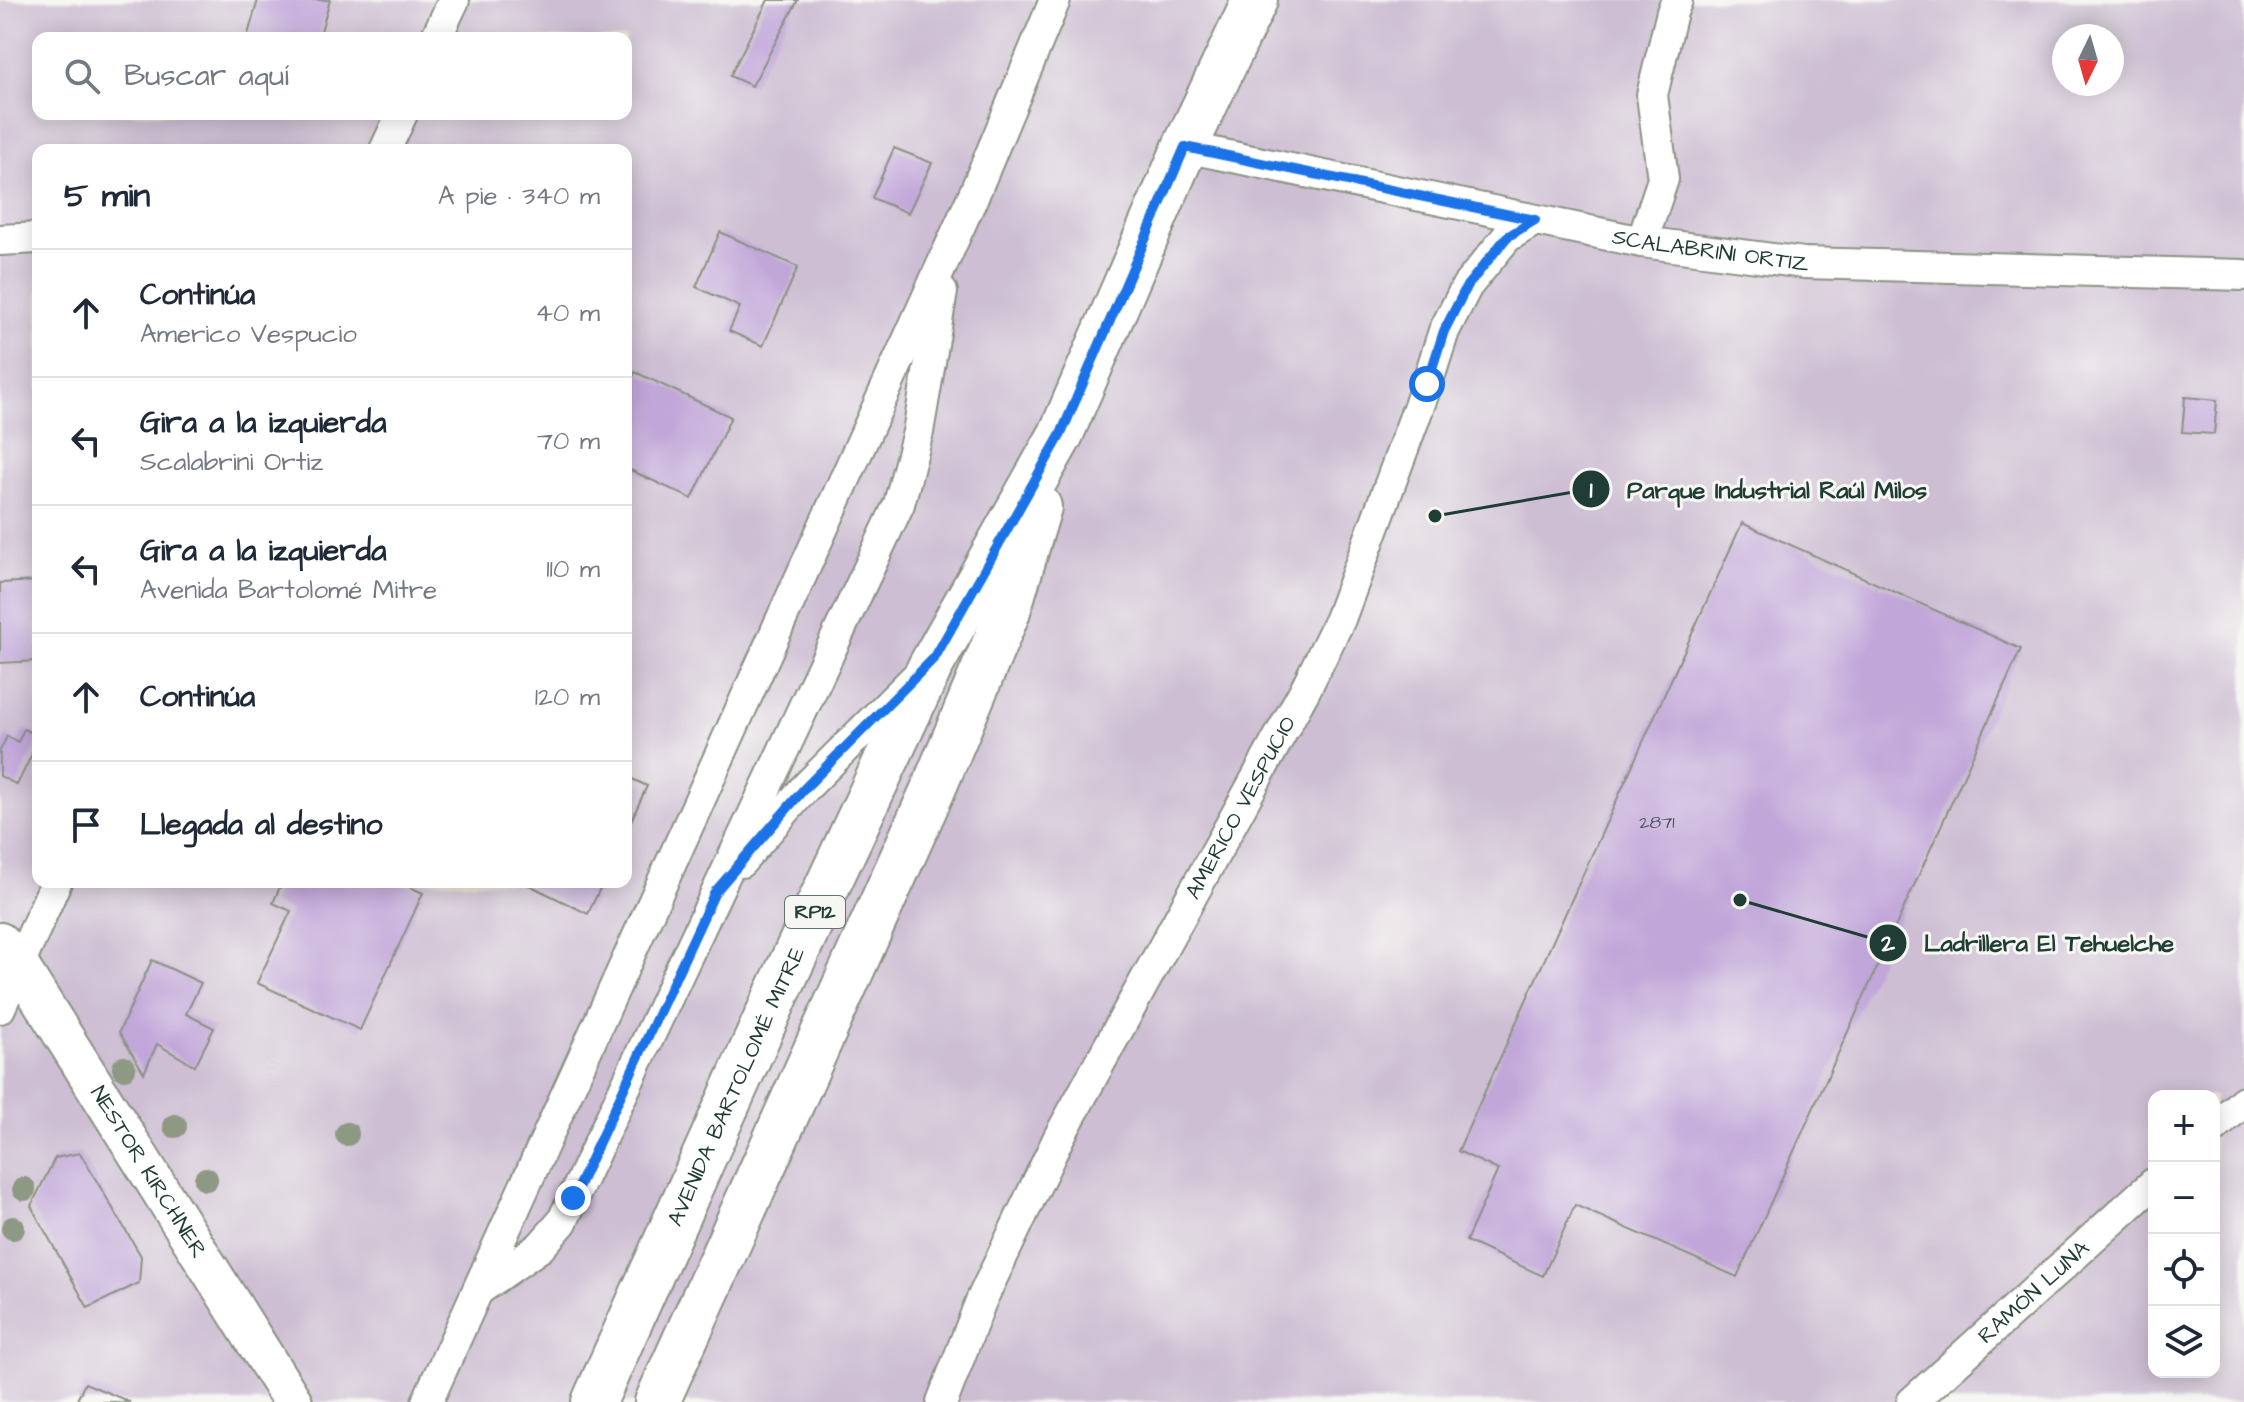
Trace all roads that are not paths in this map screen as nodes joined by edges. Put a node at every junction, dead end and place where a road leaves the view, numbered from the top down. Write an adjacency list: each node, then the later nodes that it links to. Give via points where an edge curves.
1 (454, 0): 5 (street)
2 (1055, 0): 13 (street)
3 (1255, 0): 8 (main road, AVENIDA BARTOLOMÉ MITRE / RP12)
4 (1677, 0): 12 (street, via 1652,95 1663,179)
5 (439, 32)
6 (399, 120): 7 (street)
7 (388, 144)
8 (1185, 147): 9 (street, SCALABRINI ORTIZ); 15 (main road, AVENIDA BARTOLOMÉ MITRE / RP12)
9 (1535, 220): 12 (street, SCALABRINI ORTIZ); 29 (street, AMERICO VESPUCIO, via 1507,237 1467,286 1444,331 1340,619 1059,1137 981,1301)
10 (32, 238): 11 (street)
11 (0, 240)
12 (1642, 242): 14 (street, SCALABRINI ORTIZ, via 1804,263)
13 (950, 247): 18 (street, via 918,432 899,504); 24 (street)
14 (2244, 275)
15 (1061, 434): 16 (main road, AVENIDA BARTOLOMÉ MITRE / RP12); 28 (main road, AVENIDA BARTOLOMÉ MITRE / RP12, via 1007,614)
16 (935, 657): 18 (street, via 804,789); 27 (main road, AVENIDA BARTOLOMÉ MITRE / RP12)
17 (52, 888): 19 (street)
18 (715, 892): 24 (street, via 562,1222 540,1247)
19 (9, 954): 20 (street); 25 (street, NESTOR KIRCHNER)
20 (0, 1008)
21 (2244, 1101): 22 (street)
22 (2220, 1123)
23 (2148, 1188): 30 (street, RAMÓN LUNA)
24 (478, 1291): 26 (street)
25 (293, 1402)
26 (427, 1402)
27 (594, 1402)
28 (657, 1402)
29 (942, 1402)
30 (1912, 1402)

